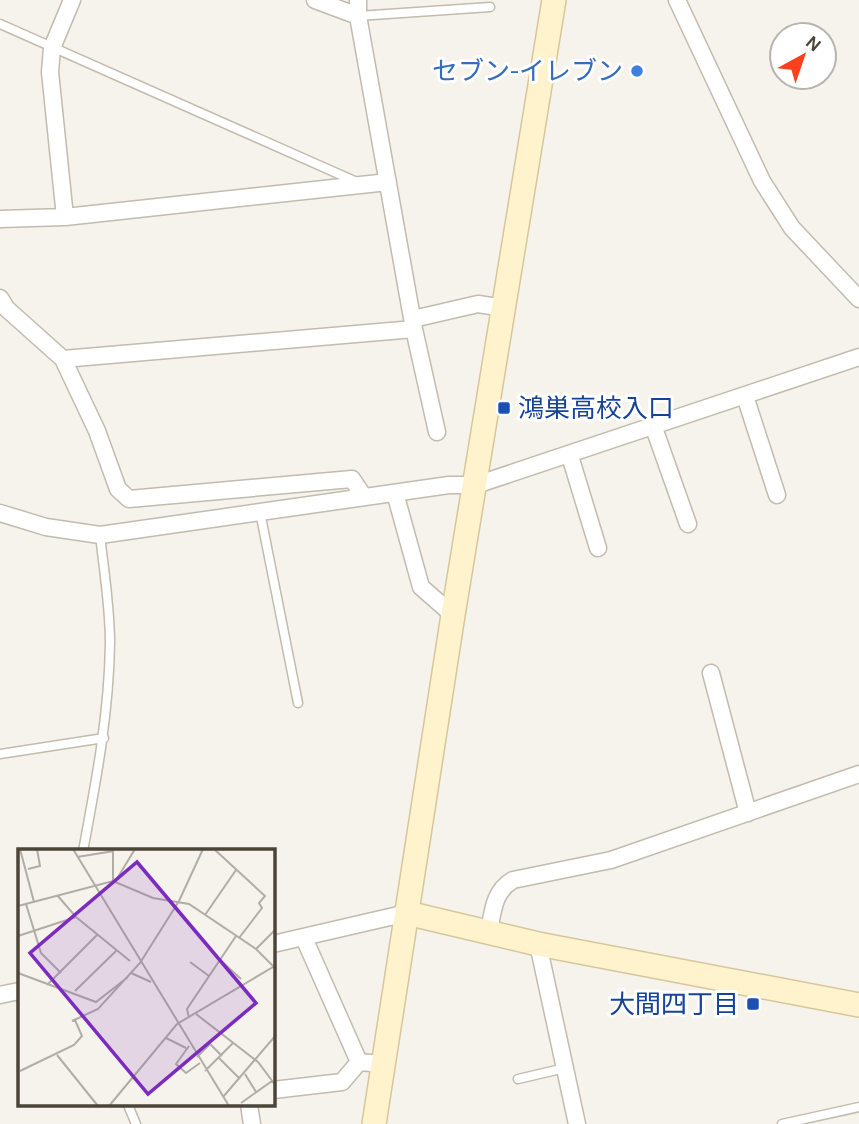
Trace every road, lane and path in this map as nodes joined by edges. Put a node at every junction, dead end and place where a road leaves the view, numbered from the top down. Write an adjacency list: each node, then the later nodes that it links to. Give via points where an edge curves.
1 (72, 0): 9 (street)
2 (315, 0): 7 (street)
3 (554, 0): 16 (street)
4 (696, 0): 5 (street)
5 (678, 3): 15 (street, via 762,181 792,228)
6 (490, 7): 7 (lane)
7 (358, 8): 10 (street)
8 (0, 24): 9 (lane)
9 (52, 48): 11 (lane); 12 (street, via 50,72)
10 (388, 182): 11 (street); 17 (street)
11 (362, 184): 12 (street)
12 (65, 217): 13 (street)
13 (0, 219)
14 (0, 298): 19 (street)
15 (859, 299)
16 (504, 308): 17 (street, via 478,304); 24 (street)
17 (413, 324): 19 (street); 22 (street)
18 (859, 358): 20 (street)
19 (63, 359): 27 (street, via 118,489 129,499 352,479)
20 (746, 396): 21 (street); 26 (street)
21 (653, 428): 23 (street); 30 (street)
22 (437, 432)
23 (570, 456): 24 (street); 32 (street)
24 (475, 485): 25 (street); 33 (street)
25 (395, 493): 27 (street); 33 (street, via 421,587)
26 (777, 495)
27 (364, 497): 28 (street)
28 (260, 512): 31 (street); 35 (lane)
29 (0, 513): 31 (street, via 46,527)
30 (688, 524)
31 (100, 535): 36 (lane, via 110,640)
32 (598, 548)
33 (453, 615): 41 (street)
34 (711, 673): 39 (street)
35 (298, 703)
36 (104, 738): 37 (lane); 40 (lane)
37 (0, 754)
38 (859, 774): 39 (street)
39 (748, 813): 42 (street, via 611,860 513,880 502,887 496,899)
40 (83, 849)
41 (407, 913): 42 (street); 43 (street); 50 (street)
42 (489, 931): 45 (street)
43 (304, 938): 44 (street); 49 (street)
44 (275, 944)
45 (538, 944): 48 (street); 51 (street)
46 (18, 991): 47 (street)
47 (0, 995)
48 (859, 1005)
49 (359, 1062): 50 (street); 53 (street, via 341,1082)
50 (384, 1064): 59 (street)
51 (565, 1068): 52 (lane); 60 (street)
52 (518, 1079)
53 (275, 1090)
54 (128, 1106): 57 (lane)
55 (249, 1106): 58 (street)
56 (859, 1107): 61 (lane)
57 (136, 1124)
58 (252, 1124)
59 (374, 1124)
60 (577, 1124)
61 (785, 1124)

